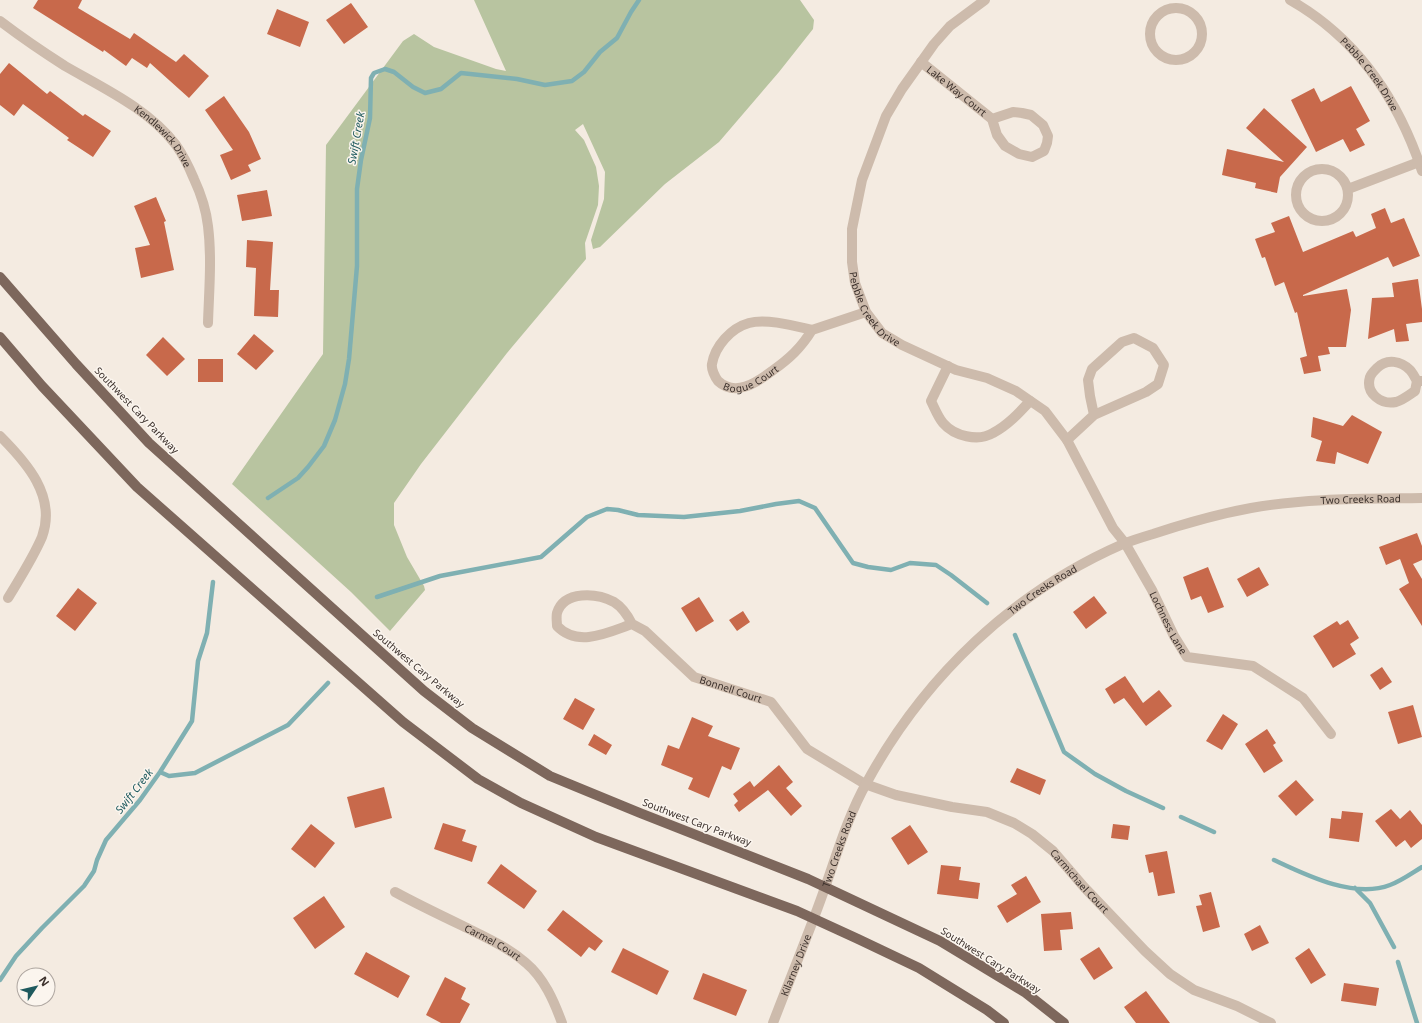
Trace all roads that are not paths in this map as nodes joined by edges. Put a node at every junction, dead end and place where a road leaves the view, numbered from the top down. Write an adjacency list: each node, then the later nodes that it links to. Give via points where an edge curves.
1 (985, 0): 5 (street, Pebble Creek Drive, via 950,26)
2 (1290, 0): 7 (street, Pebble Creek Drive, via 1332,28 1364,60 1392,102)
3 (1181, 4): 3 (street, via 1163,11 1156,17 1150,33 1151,42 1156,50 1162,56 1171,59 1187,57 1194,53 1202,39 1202,31 1195,16)
4 (0, 22): 11 (street, Kendlewick Drive, via 122,99 155,123 175,144 197,185 208,225)
5 (921, 62): 6 (street, Lake Way Court); 10 (street, Pebble Creek Drive, via 886,116 862,180 852,229 852,262 855,283)
6 (992, 119): 6 (street, Lake Way Court, via 997,135 1005,146 1019,154 1032,157 1044,150 1048,136 1043,125 1031,115 1013,112)
7 (1420, 166): 8 (street)
8 (1348, 189): 8 (street, via 1339,174 1322,168 1313,170 1302,178 1296,190 1296,200 1308,216 1319,221 1327,221 1335,218 1344,209)
9 (0, 277): 26 (main road, Southwest Cary Parkway, via 149,444 424,691 472,728 550,776)
10 (866, 312): 12 (street); 14 (street, Pebble Creek Drive, via 882,333)
11 (208, 323)
12 (812, 330): 12 (street, Bogue Court, via 804,344 757,382 733,389 722,385 715,378 712,366 715,354 720,344 738,328 749,323 762,322 789,324)
13 (0, 337): 29 (main road, via 42,386 137,487 403,722 478,779 521,803 596,838)
14 (948, 366): 16 (street, Pebble Creek Drive, via 987,378 1016,391); 16 (street, via 931,402 944,424 961,435 975,438 992,434 1009,422)
15 (1419, 381): 15 (street, via 1415,392 1398,402 1382,402 1369,388 1374,370 1390,361 1402,364 1412,371)
16 (1030, 401): 19 (street, Pebble Creek Drive, via 1044,411)
17 (1094, 415): 17 (street, via 1158,384 1164,365 1153,348 1134,338 1122,342 1092,369 1088,380); 19 (street)
18 (0, 436): 22 (street, via 31,472 45,504 42,535 33,556)
19 (1067, 440): 21 (street, Pebble Creek Drive, via 1113,528)
20 (1422, 498): 21 (street, Two Creeks Road, via 1305,501 1254,507 1187,522)
21 (1125, 543): 24 (street, Lochness Lane, via 1187,656 1253,666 1304,698); 25 (street, Two Creeks Road, via 1087,561 1041,589 1003,617 964,651 907,718)
22 (8, 598)
23 (632, 624): 23 (street, Bonnell Court, via 593,637 581,638 563,632 557,626 557,614 565,601 592,595 615,603); 25 (street, Bonnell Court, via 645,631 694,677 771,702 807,749)
24 (1331, 734)
25 (865, 784): 26 (street, Two Creeks Road, via 846,827); 35 (street, Carmichael Court, via 896,795 987,812 1014,823 1053,851 1084,887 1170,974 1194,990 1237,1006)
26 (825, 887): 28 (street, Two Creeks Road); 34 (main road, Southwest Cary Parkway, via 940,941 1026,993)
27 (395, 892): 30 (street, Carmel Court, via 493,941 527,963 548,991)
28 (818, 907): 29 (street, Kilarney Drive)
29 (813, 918): 32 (street, Kilarney Drive); 33 (main road, via 919,968)
30 (561, 1023): 31 (street)
31 (568, 1023)
32 (774, 1023)
33 (1004, 1023)
34 (1064, 1023)
35 (1271, 1023)

